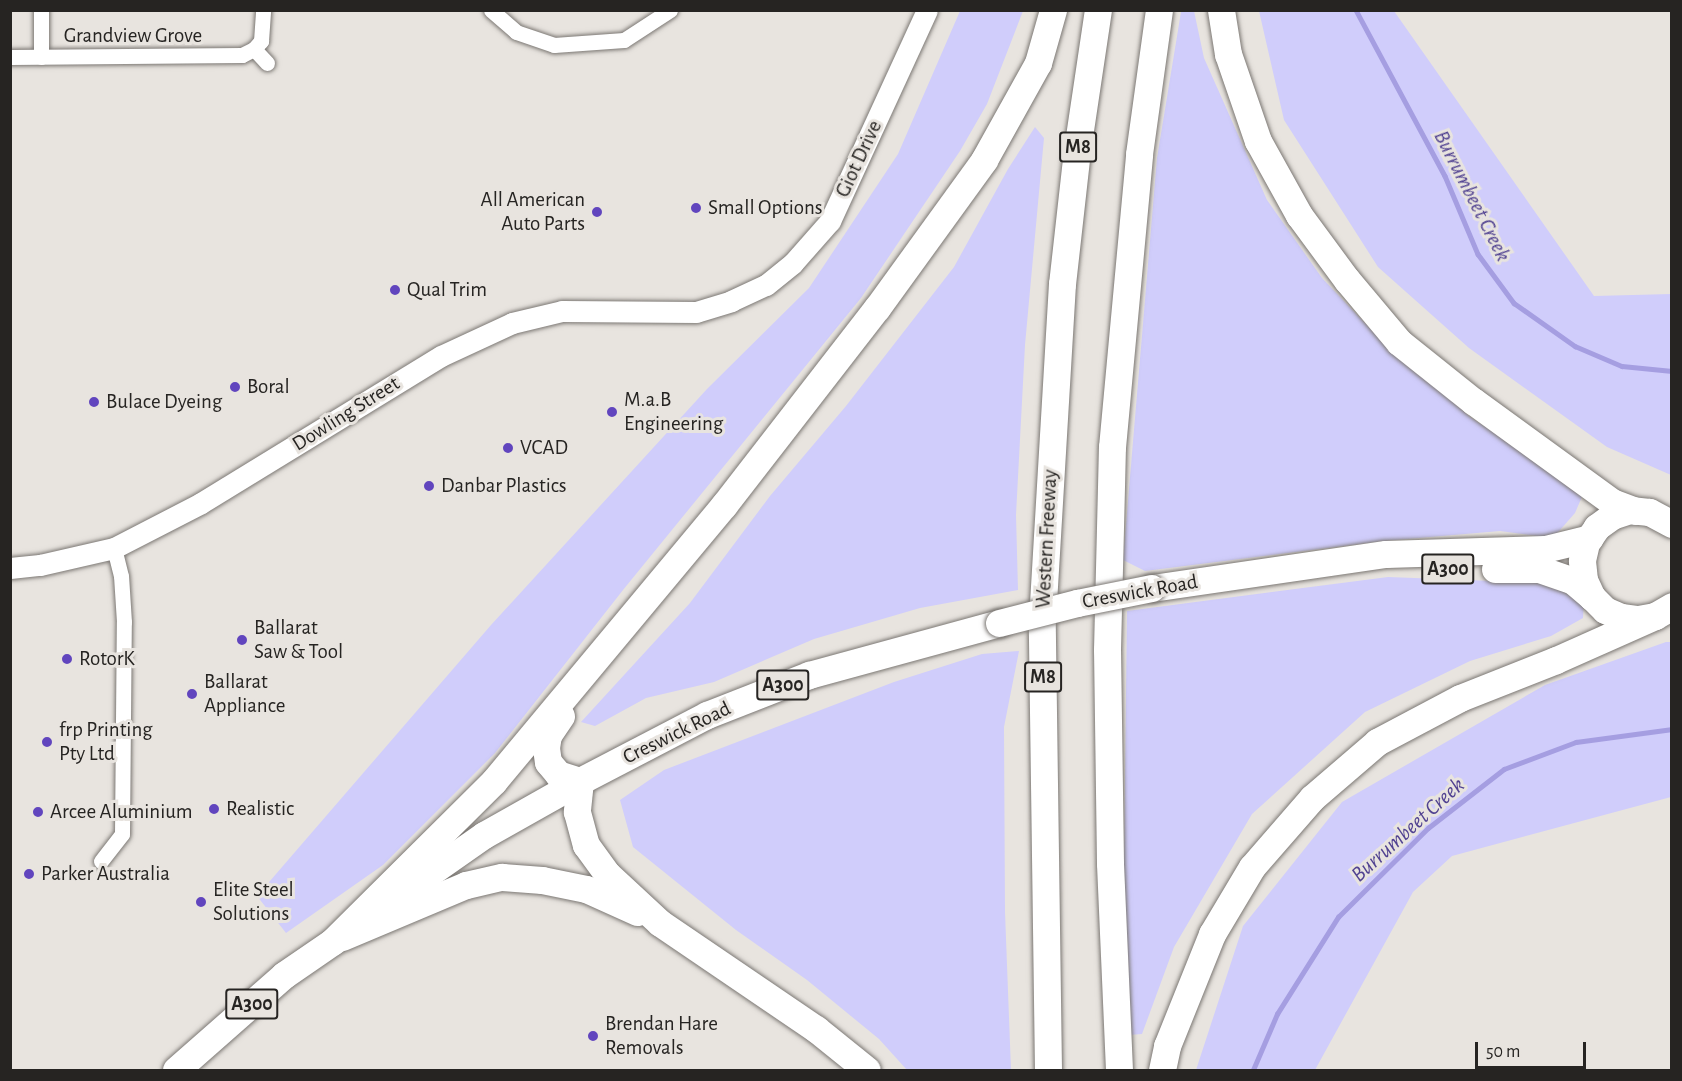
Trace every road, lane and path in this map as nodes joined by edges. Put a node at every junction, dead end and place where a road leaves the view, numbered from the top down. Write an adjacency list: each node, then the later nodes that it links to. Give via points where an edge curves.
1 (40, 10): 12 (street)
2 (263, 10): 10 (street, via 262,36)
3 (491, 10): 4 (street, via 516,32 554,45 624,40)
4 (670, 10)
5 (927, 10): 14 (street, Giot Drive, via 830,221 766,285)
6 (1053, 10): 23 (highway, via 1038,63 984,160 870,317)
7 (1098, 10): 30 (highway, Western Freeway / M8, via 1062,284 1042,621)
8 (1159, 10): 31 (highway, via 1139,154 1112,447 1110,863)
9 (1221, 10): 15 (highway, via 1227,54 1258,141 1299,215 1347,280 1408,350 1612,502)
10 (254, 49): 12 (street, Grandview Grove, via 232,56); 13 (street)
11 (10, 57): 12 (street, Grandview Grove)
12 (41, 57)
13 (267, 63)
14 (696, 312): 18 (street, Dowling Street, via 561,311 512,323 441,356 201,503)
15 (1635, 511): 16 (highway, via 1649,512); 17 (highway, via 1612,516)
16 (1671, 524)
17 (1590, 538): 19 (highway, Creswick Road / A300, via 1545,549 1386,554); 21 (highway, via 1582,561 1584,580)
18 (114, 548): 20 (street, Dowling Street, via 74,559); 25 (street, via 121,576 124,622 122,834)
19 (1296, 567): 21 (highway, Creswick Road / A300, via 1539,569 1573,581); 24 (highway, Creswick Road / A300, bridge, via 1077,603 809,675 707,715)
20 (10, 568)
21 (1592, 597): 22 (highway, A300, via 1605,610 1621,617 1638,619)
22 (1663, 611): 32 (highway, via 1460,698 1377,742 1312,798 1252,867 1212,934 1167,1046)
23 (613, 640): 24 (highway, via 548,735 546,748 552,769); 27 (highway, via 566,691 494,781)
24 (580, 781): 26 (highway, via 577,812 586,845 607,874); 27 (highway, Creswick Road / A300, via 484,835)
25 (101, 861)
26 (660, 923): 27 (highway, via 586,889 502,877 466,885); 29 (highway, via 816,1029)
27 (332, 942): 28 (highway, Creswick Road / A300, via 284,975)
28 (176, 1071)
29 (867, 1071)
30 (1048, 1071)
31 (1119, 1071)
32 (1162, 1071)

